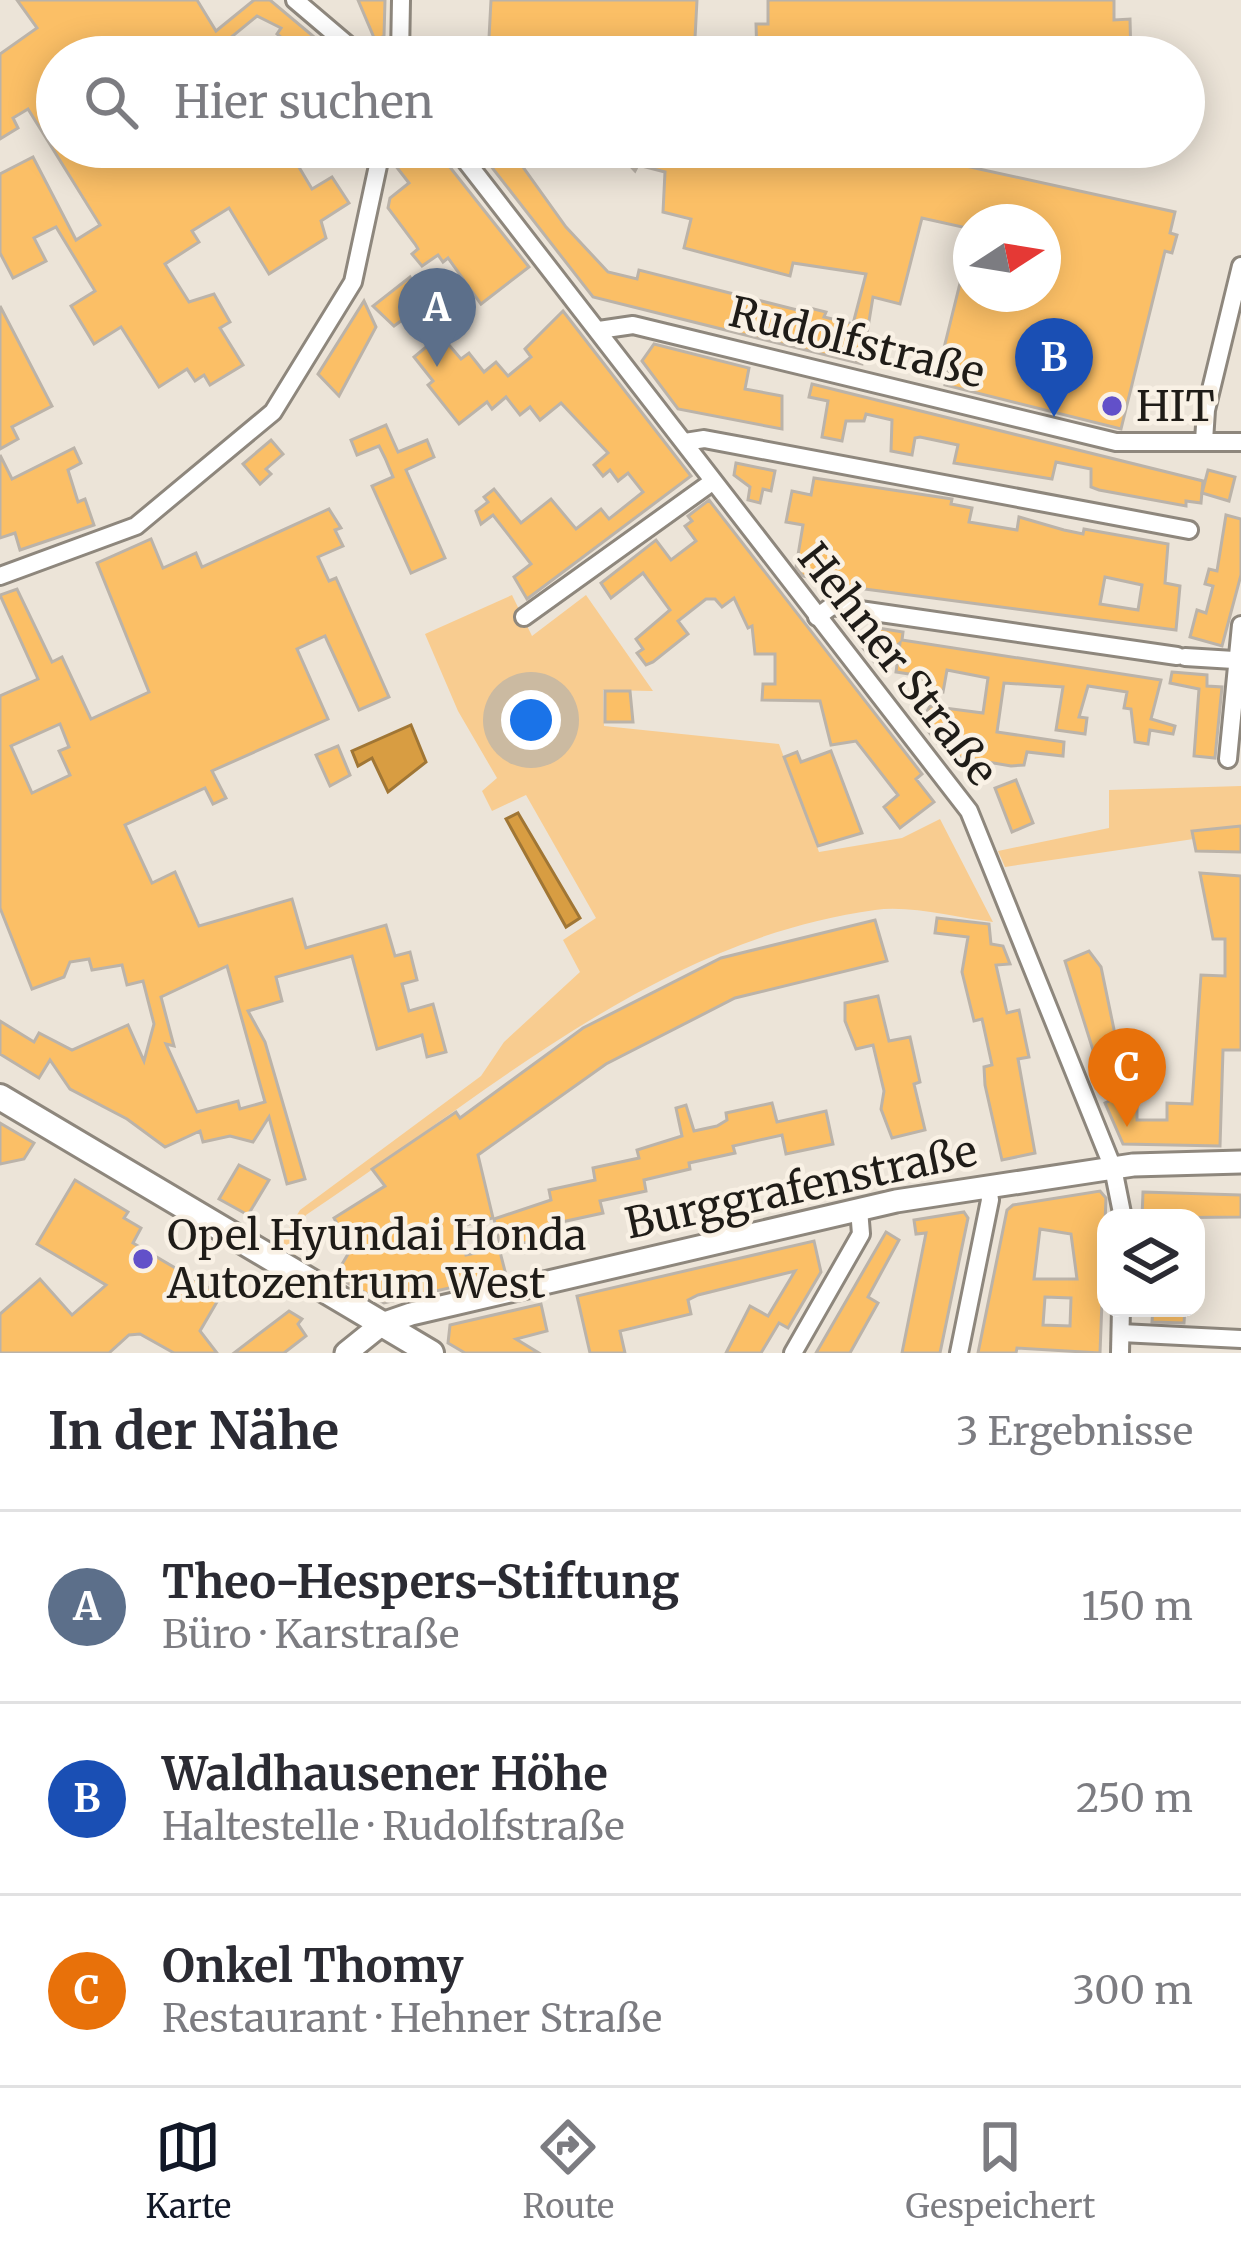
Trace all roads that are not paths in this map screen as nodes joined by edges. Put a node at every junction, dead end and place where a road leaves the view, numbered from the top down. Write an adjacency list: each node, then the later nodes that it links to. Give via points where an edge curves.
1 (295, 0): 3 (street)
2 (401, 0): 4 (street)
3 (337, 36)
4 (400, 36)
5 (377, 168): 15 (street, via 353,282 273,412 136,526)
6 (471, 168): 9 (street, Hehner Straße)
7 (1241, 266): 8 (street)
8 (1238, 290): 10 (street)
9 (598, 330): 10 (street, Rudolfstraße, via 633,325 1116,442); 11 (street, Hehner Straße)
10 (1204, 441): 12 (street, Rudolfstraße)
11 (685, 442): 13 (street, Hehner Straße); 14 (street, via 704,439)
12 (1241, 442)
13 (712, 482): 16 (street); 17 (street, Hehner Straße)
14 (1189, 530)
15 (0, 576)
16 (524, 617)
17 (817, 617): 19 (street, via 832,606); 23 (street, Hehner Straße, via 969,811)
18 (1241, 625): 19 (street)
19 (1234, 659): 20 (street)
20 (1228, 759)
21 (0, 1097): 28 (main road)
22 (1241, 1162): 23 (street, Burggrafenstraße)
23 (1112, 1168): 24 (street, Burggrafenstraße); 26 (street, Hehner Straße)
24 (988, 1187): 25 (street, Burggrafenstraße); 34 (street)
25 (859, 1209): 28 (street, Burggrafenstraße); 33 (street, via 861,1234)
26 (1121, 1209)
27 (1121, 1317): 29 (street)
28 (382, 1324): 31 (street); 32 (main road)
29 (1120, 1333): 30 (street); 35 (street)
30 (1241, 1339)
31 (346, 1353)
32 (431, 1353)
33 (793, 1353)
34 (959, 1353)
35 (1120, 1353)

